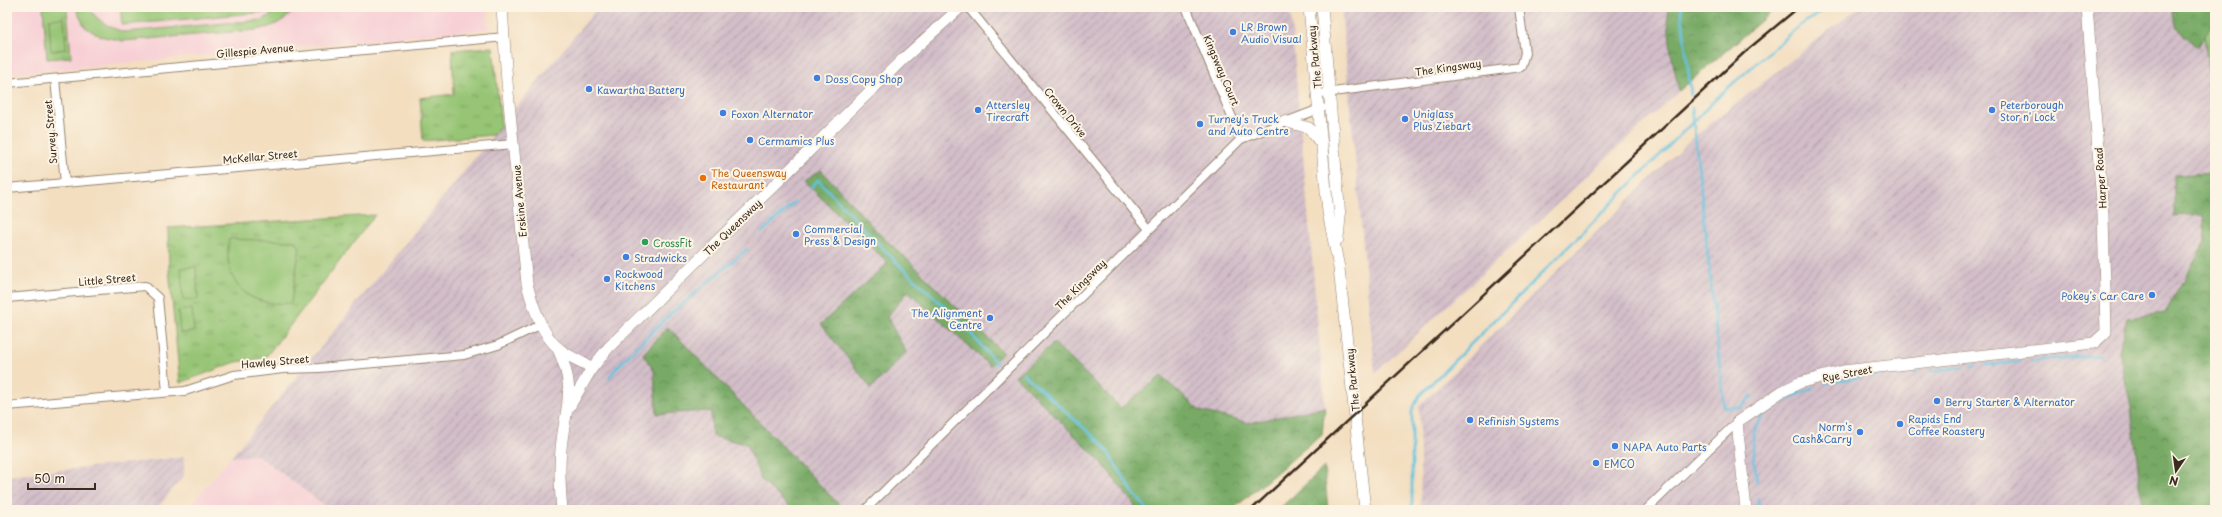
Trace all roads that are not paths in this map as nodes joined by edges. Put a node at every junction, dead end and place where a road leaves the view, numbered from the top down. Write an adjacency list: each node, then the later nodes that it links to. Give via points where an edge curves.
1 (502, 7): 9 (street, Erskine Avenue)
2 (961, 7): 28 (street, The Queensway, via 887,75 609,347)
3 (968, 7): 22 (street, Crown Drive)
4 (1186, 7): 17 (street, Kingsway Court)
5 (1309, 7): 13 (street, The Parkway)
6 (1322, 7): 12 (street, The Parkway)
7 (1519, 7): 12 (street, The Kingsway, via 1525,53 1521,67)
8 (2087, 7): 26 (street, Harper Road, via 2103,215 2107,323 2106,332)
9 (505, 37): 10 (street, Gillespie Avenue); 18 (street, Erskine Avenue)
10 (55, 79): 11 (street, Gillespie Avenue); 20 (street, Survey Street)
11 (7, 83)
12 (1330, 93): 13 (street, The Kingsway); 14 (street, The Parkway)
13 (1318, 94): 15 (street, The Parkway)
14 (1331, 106): 15 (street, The Kingsway); 23 (street, The Parkway, via 1340,217)
15 (1319, 109): 16 (street, The Kingsway); 19 (street, The Parkway)
16 (1284, 121): 17 (street, The Kingsway); 19 (street, via 1309,128)
17 (1241, 139): 22 (street, The Kingsway)
18 (514, 144): 20 (street, McKellar Street); 25 (street, Erskine Avenue, via 526,284)
19 (1322, 144): 23 (street, The Parkway, via 1328,212)
20 (65, 183): 21 (street, McKellar Street)
21 (7, 188)
22 (1149, 229): 34 (street, The Kingsway)
23 (1337, 250): 35 (street, The Parkway)
24 (7, 298): 29 (street, Little Street, via 145,286 158,298)
25 (542, 324): 27 (street, Erskine Avenue); 29 (street, Hawley Street, via 498,345 464,355 234,375 185,391)
26 (2094, 343): 32 (street, Rye Street, via 1843,371 1799,383 1780,392)
27 (557, 347): 28 (street, Erskine Avenue); 31 (street, via 569,378)
28 (592, 368): 31 (street, The Queensway)
29 (167, 392): 30 (street, Hawley Street)
30 (7, 406)
31 (568, 409): 33 (street, via 559,468)
32 (1737, 422): 36 (street, Rye Street); 37 (street)
33 (562, 510)
34 (866, 510)
35 (1365, 510)
36 (1646, 510)
37 (1746, 510)

